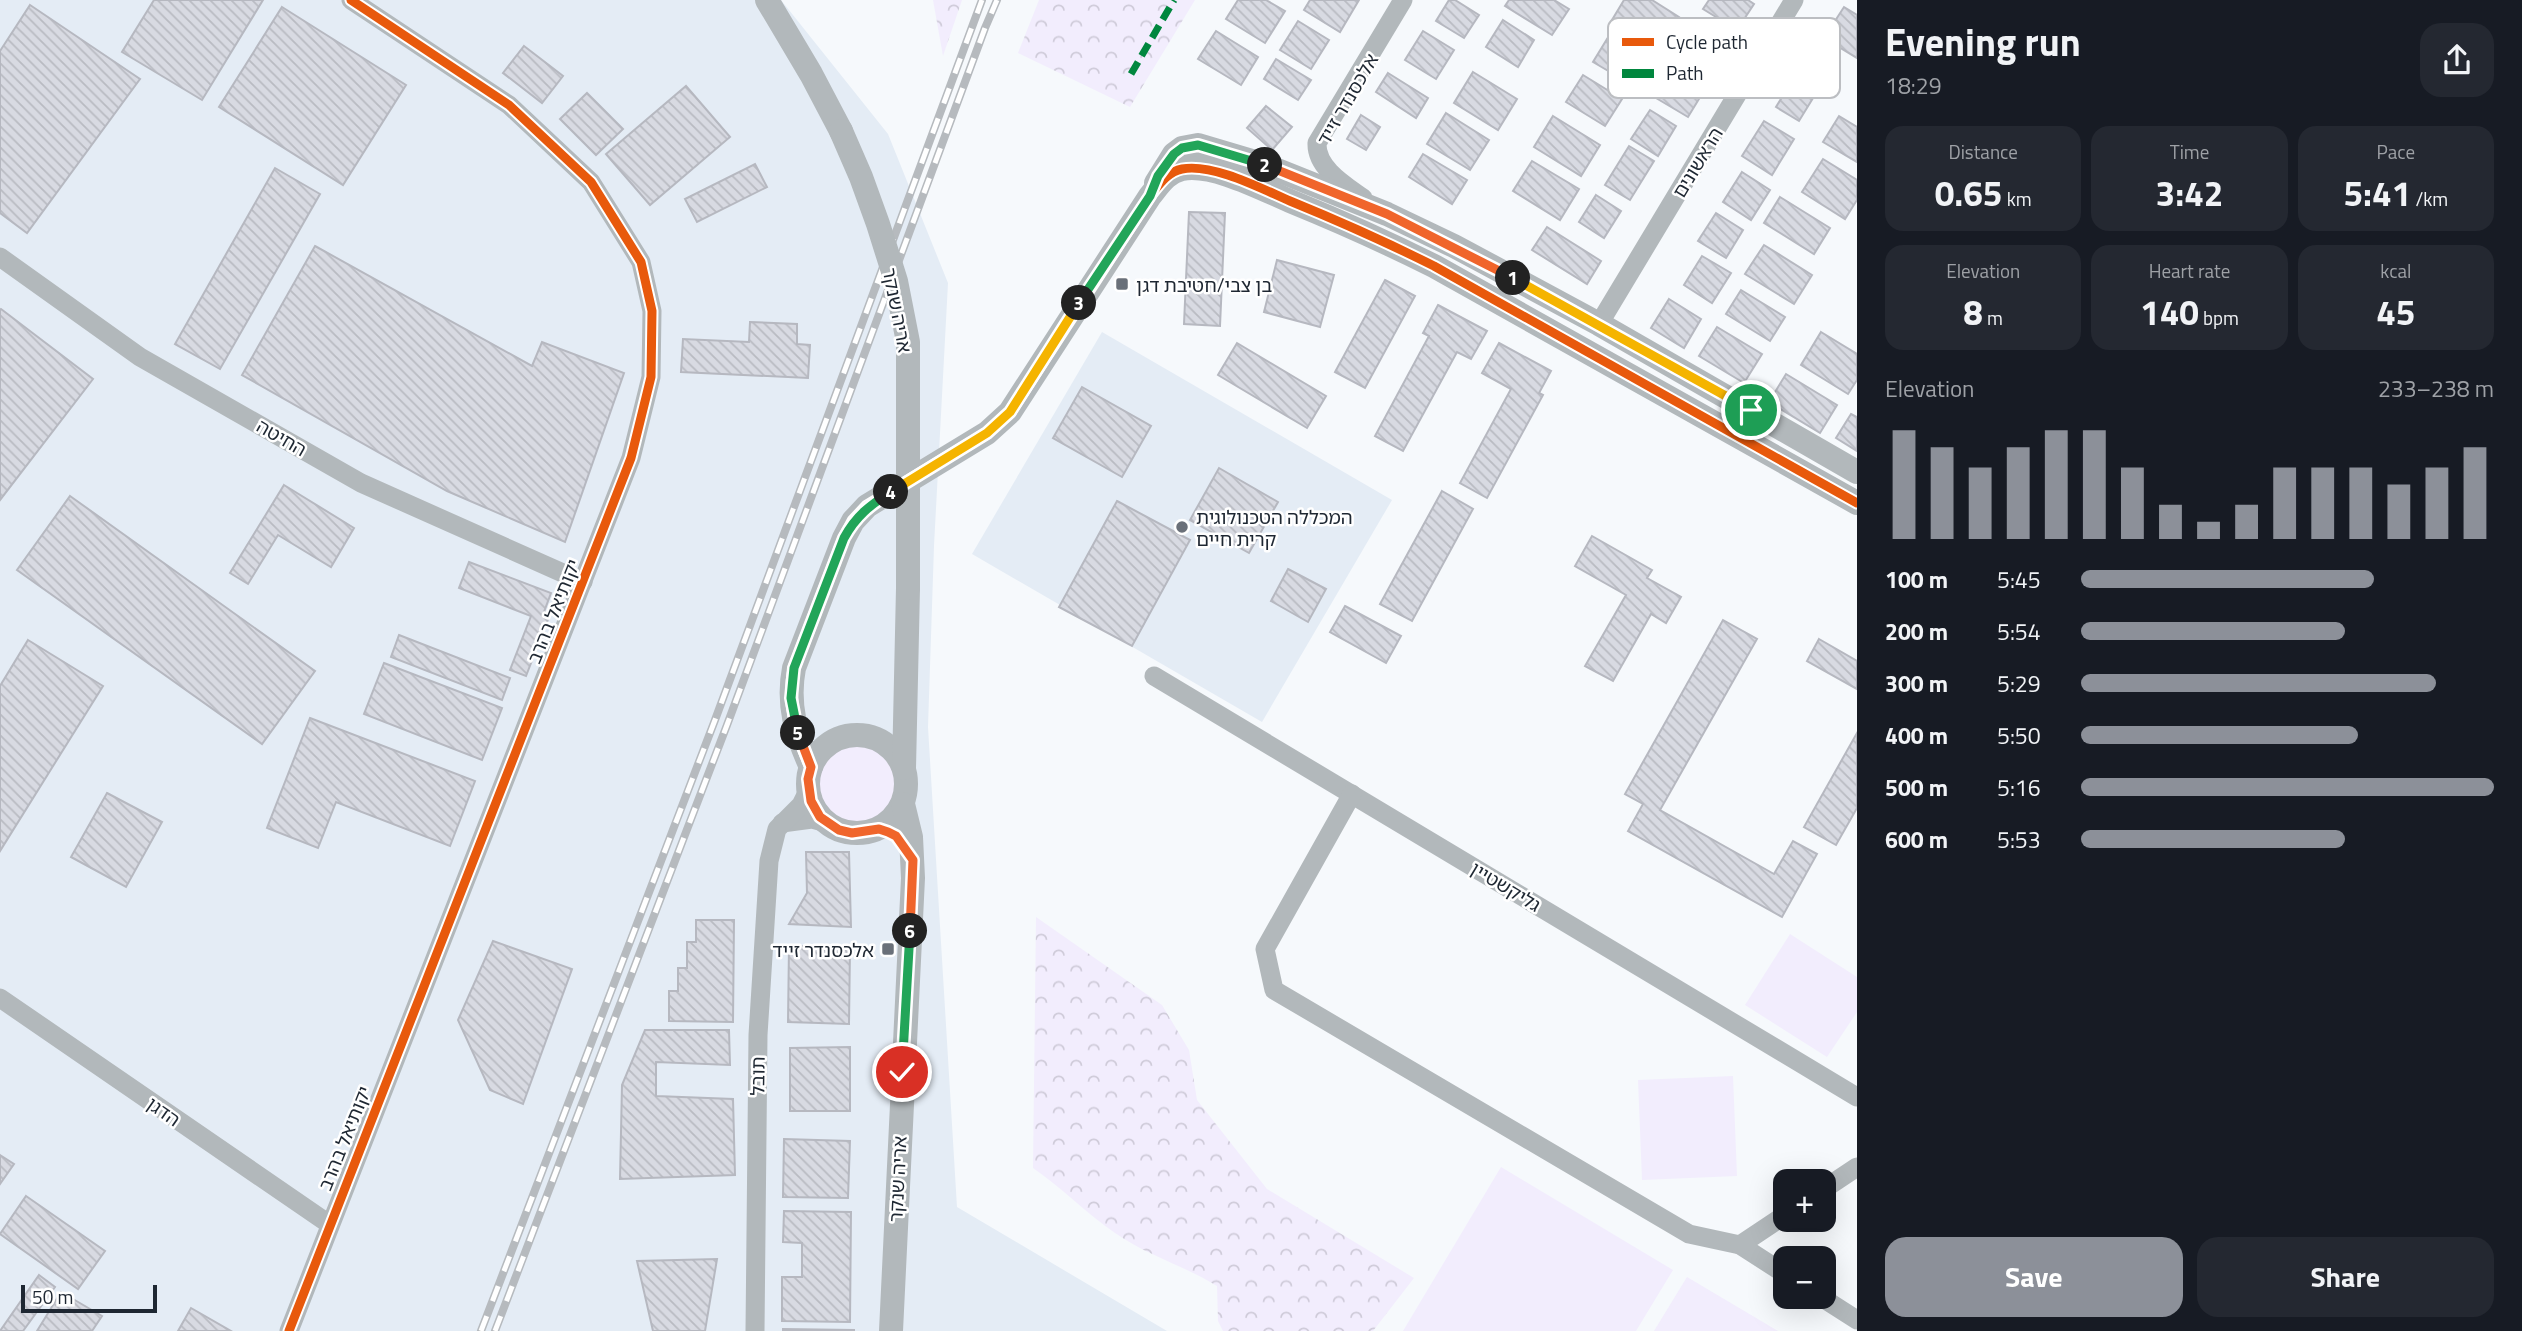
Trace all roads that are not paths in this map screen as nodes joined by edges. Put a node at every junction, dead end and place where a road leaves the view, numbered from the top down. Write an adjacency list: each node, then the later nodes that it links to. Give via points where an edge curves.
1 (351, 0): 13 (street, יקותיאל בהרב, via 509,105 591,182 640,262 652,311 650,377 631,458)
2 (767, 0): 15 (street, אריה שנקר, bridge, via 841,131 896,281 908,342)
3 (1403, 0): 8 (street, אלכסנדר זייד, via 1317,143 1321,162)
4 (1794, 0): 5 (street, הראשונים)
5 (1783, 18)
6 (1735, 98): 10 (street, הראשונים)
7 (1150, 196): 8 (street, via 1174,154 1198,145 1262,164); 12 (street, via 1170,174 1184,169 1208,170 1372,235); 16 (street, via 1010,412 987,433 867,506 853,521 794,668)
8 (1387, 214): 10 (street)
9 (0, 257): 13 (street, החיטה, via 140,357 361,483)
10 (1599, 324): 11 (street)
11 (1857, 472)
12 (1857, 503)
13 (583, 582): 31 (street, יקותיאל בהרב)
14 (1154, 676): 20 (street, גליקשטיין)
15 (905, 691): 17 (street, via 893,712 876,728); 18 (street, אריה שנקר)
16 (792, 711): 17 (street, via 813,734 824,739); 19 (street)
17 (849, 737): 18 (street, via 875,738 897,755); 19 (street, via 826,746)
18 (904, 768): 21 (street)
19 (810, 779): 22 (street, תובל, via 801,805); 23 (street, via 815,809)
20 (1352, 794): 27 (street, גליקשטיין); 32 (street, via 1265,949 1274,990 1689,1234)
21 (903, 804): 24 (street); 25 (street, אריה שנקר)
22 (781, 823): 23 (street, via 801,819); 37 (street, תובל, via 769,861 758,1035)
23 (827, 823): 24 (street, via 852,833)
24 (879, 829): 25 (street, via 896,836)
25 (913, 860): 38 (street, אריה שנקר)
26 (0, 998): 31 (street, הדגן)
27 (1857, 1097)
28 (1857, 1167): 29 (street)
29 (1836, 1181)
30 (1773, 1223): 32 (street)
31 (329, 1224): 36 (street, יקותיאל בהרב)
32 (1740, 1245): 33 (street)
33 (1773, 1266)
34 (1836, 1307): 35 (street)
35 (1857, 1320)
36 (289, 1331)
37 (755, 1331)
38 (891, 1331)

